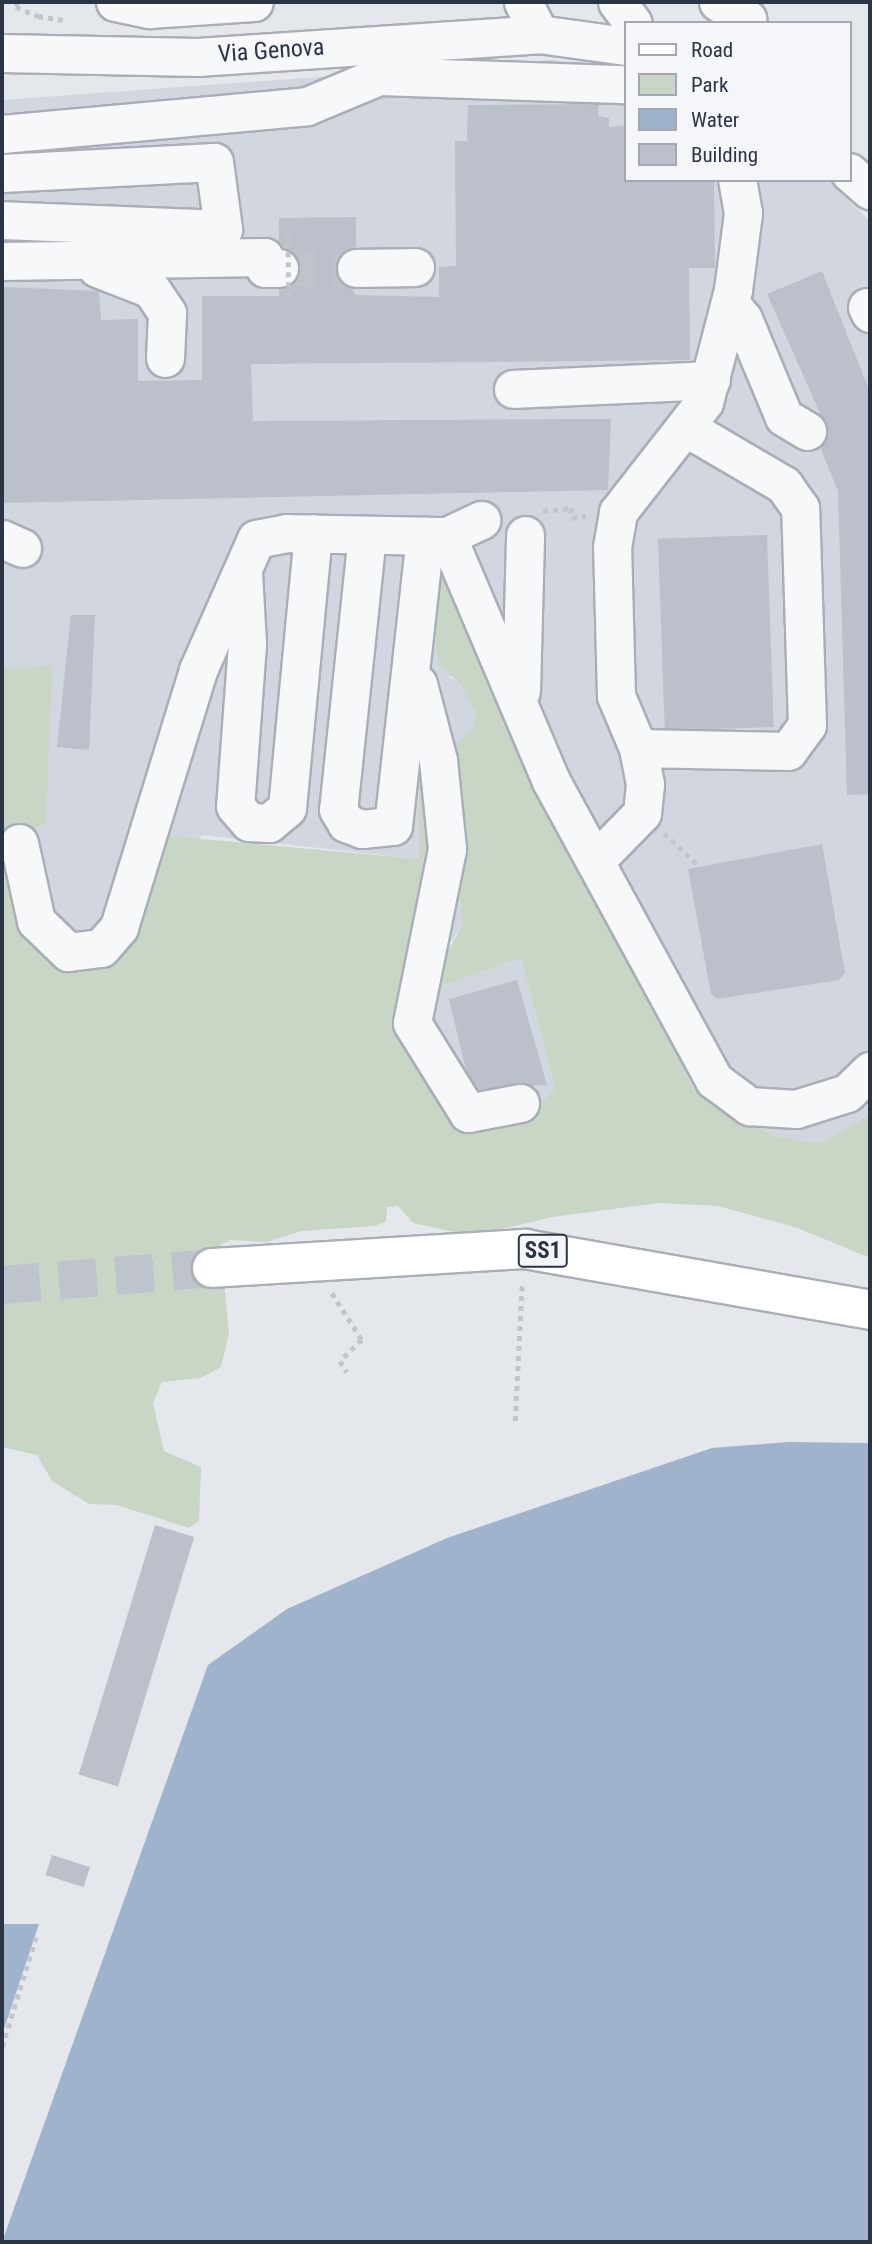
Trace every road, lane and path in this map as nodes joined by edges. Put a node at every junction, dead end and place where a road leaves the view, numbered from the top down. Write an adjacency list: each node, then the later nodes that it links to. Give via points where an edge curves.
1 (115, 2): 2 (street, Via Genova, via 149,9)
2 (254, 2)
3 (523, 2): 6 (street)
4 (617, 2): 5 (street)
5 (631, 21)
6 (539, 34): 7 (street, Via Genova); 8 (street, Via Genova, via 197,57)
7 (624, 46)
8 (2, 53)
9 (624, 84): 10 (street, via 379,76 307,106)
10 (2, 134)
11 (2, 173): 15 (street, via 214,162 223,229)
12 (851, 174): 14 (street)
13 (737, 182): 22 (street, via 743,214)
14 (870, 190)
15 (2, 220)
16 (288, 232): 21 (path, bridge)
17 (69, 260): 18 (street); 21 (street, via 264,257 265,268); 23 (street, via 151,289 167,313)
18 (2, 261)
19 (415, 267): 20 (street)
20 (356, 268)
21 (284, 282)
22 (730, 303): 24 (street); 27 (street, via 743,319 784,417)
23 (165, 358)
24 (711, 380): 25 (street); 26 (street)
25 (513, 388)
26 (687, 428): 28 (street); 37 (street, via 784,485 800,508 807,725 788,751)
27 (807, 431)
28 (618, 512): 32 (path, via 572,518 571,508 527,512); 37 (street, via 612,547 617,696)
29 (481, 520): 33 (street)
30 (313, 533): 31 (street); 34 (street, via 256,539); 34 (street, via 287,808 269,823 250,822 235,806 247,644)
31 (367, 535): 33 (street); 35 (street, via 338,809 346,823 362,830 393,826)
32 (525, 535): 36 (street)
33 (436, 536): 35 (street); 36 (street)
34 (242, 561): 39 (street, via 198,670 119,927 101,948 68,951 36,920)
35 (413, 666): 43 (street, via 438,761 447,849 412,1023 467,1113)
36 (520, 702): 40 (street, via 551,781)
37 (638, 748): 38 (street)
38 (642, 813): 40 (street); 41 (path)
39 (19, 843)
40 (596, 860): 42 (street, via 714,1080 749,1106 796,1109 847,1093)
41 (697, 864)
42 (870, 1071)
43 (520, 1103)
44 (525, 1249): 45 (main road, SS1); 47 (main road, SS1); 49 (path)
45 (212, 1268)
46 (332, 1292): 48 (path, via 362,1340 340,1361)
47 (870, 1310)
48 (347, 1372)
49 (515, 1421)
50 (37, 1933): 51 (path)
51 (2, 2047)

